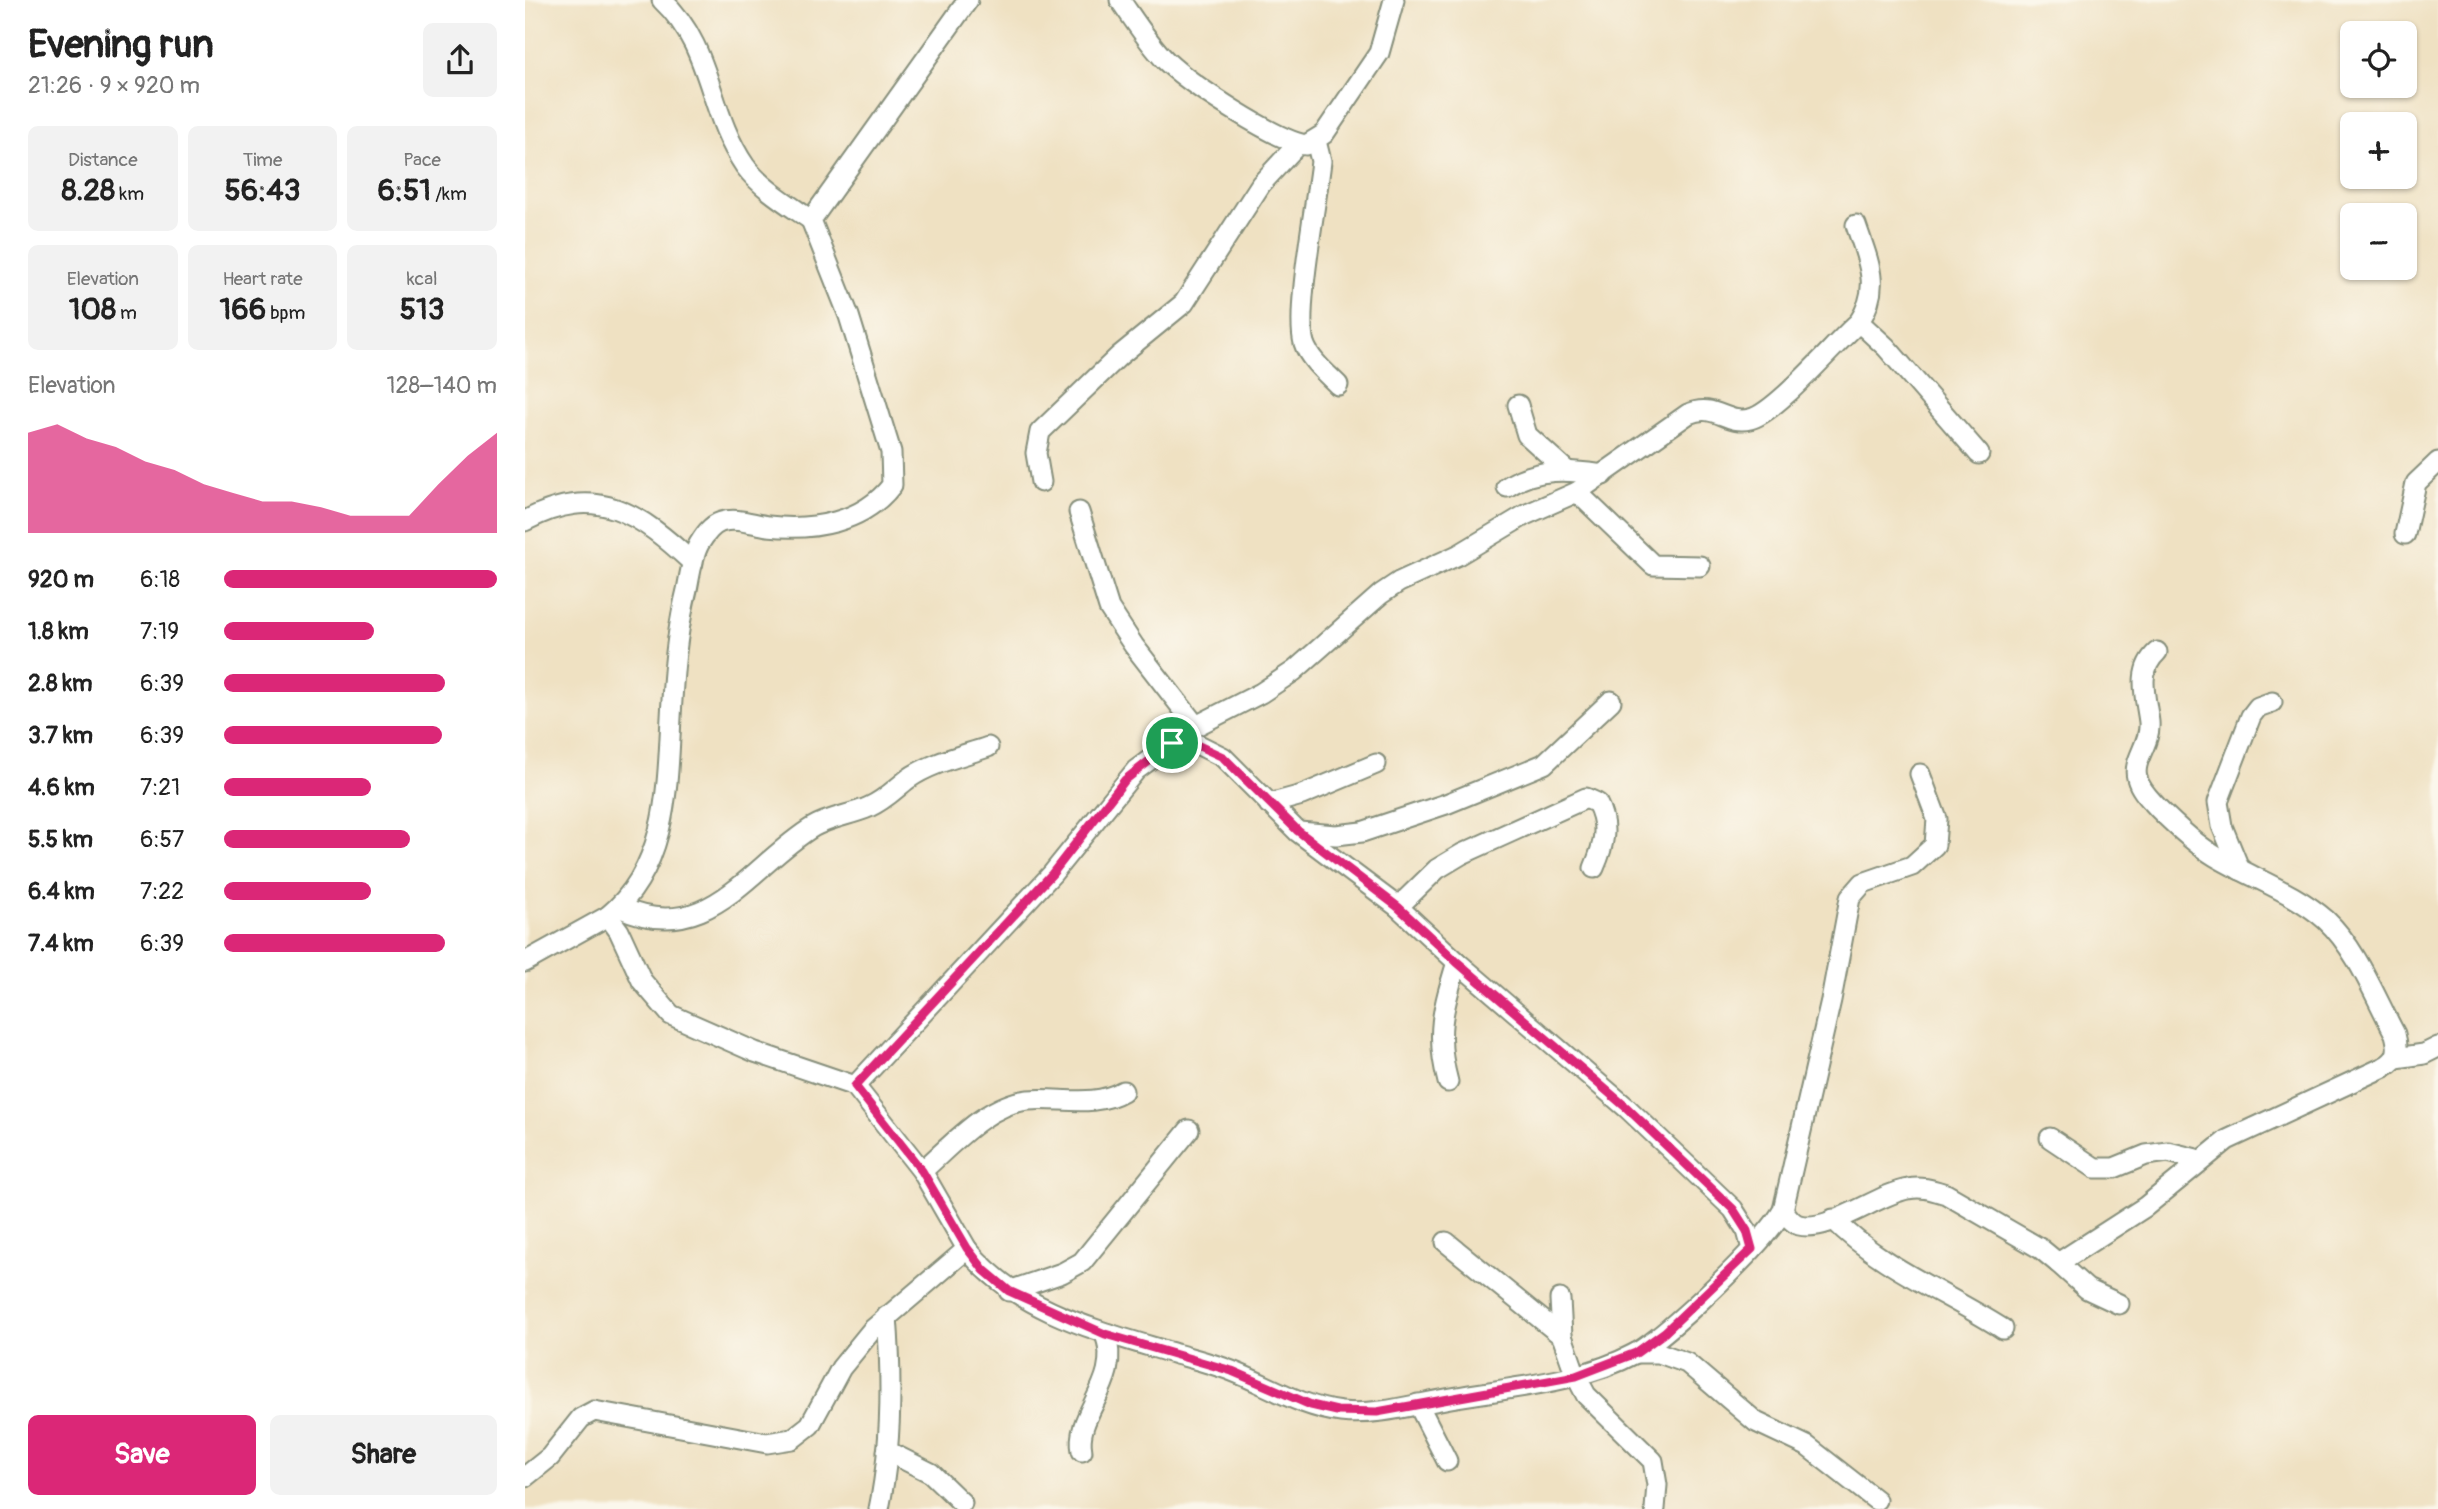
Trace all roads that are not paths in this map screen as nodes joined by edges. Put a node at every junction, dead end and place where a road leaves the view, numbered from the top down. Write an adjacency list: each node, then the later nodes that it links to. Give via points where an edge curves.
1 (662, 0): 6 (street, via 690,32 725,129 745,166 763,186)
2 (968, 0): 6 (street)
3 (1119, 0): 5 (street, via 1179,72 1204,90)
4 (1395, 0): 5 (street, via 1379,52)
5 (1307, 143): 9 (street, via 1321,161 1304,302 1304,342); 15 (street, via 1262,184 1184,303 1112,362 1040,432 1035,453)
6 (811, 220): 21 (street, via 849,316 891,452 892,485 870,507 821,526 719,522 698,546)
7 (1856, 225): 8 (street, via 1873,287 1870,306)
8 (1859, 322): 11 (street); 14 (street, via 1762,414 1739,420 1697,410)
9 (1338, 385)
10 (1518, 405): 13 (street, via 1527,435)
11 (1979, 454)
12 (2438, 462): 20 (street, via 2416,483)
13 (1567, 471): 14 (street); 16 (street, via 1535,473)
14 (1603, 475): 17 (street)
15 (1041, 482)
16 (1507, 487)
17 (1577, 492): 22 (street, via 1653,565); 26 (street, via 1399,582 1294,671)
18 (1079, 512): 26 (street, via 1109,608)
19 (525, 521): 21 (street, via 564,506 607,504 658,533)
20 (2405, 534)
21 (693, 563): 36 (street, via 675,657 665,808 647,864)
22 (1700, 566)
23 (2157, 652): 34 (street, via 2145,670 2150,733 2136,777 2169,819)
24 (1611, 701): 32 (street, via 1544,764 1362,832)
25 (2272, 702): 34 (street, via 2257,707 2251,716 2218,802 2222,826)
26 (1196, 726): 27 (street)
27 (1172, 743): 31 (street, via 1199,746 1223,757); 42 (street, via 1125,780 1052,874)
28 (988, 747): 36 (street, via 909,779 869,807 811,828 700,913 660,917)
29 (1376, 764): 31 (street)
30 (1920, 774): 48 (street, via 1937,820 1935,845 1912,866 1863,884 1850,898)
31 (1269, 804): 32 (street)
32 (1298, 831): 35 (street)
33 (1594, 868): 35 (street, via 1603,847 1605,824 1597,803 1586,798 1462,854 1437,869)
34 (2240, 870): 40 (street, via 2293,896 2326,921 2345,943 2395,1034)
35 (1398, 907): 38 (street)
36 (614, 912): 37 (street); 42 (street, via 642,981 671,1015 755,1052)
37 (525, 962)
38 (1457, 962): 41 (street, via 1440,1035); 52 (street, via 1627,1108 1733,1209)
39 (2438, 1047): 40 (street)
40 (2396, 1058): 46 (street, via 2227,1139)
41 (1448, 1082)
42 (855, 1086): 47 (street)
43 (1123, 1091): 47 (street, via 1105,1100 1028,1100 1003,1107)
44 (1189, 1130): 54 (street, via 1082,1262)
45 (2050, 1138): 46 (street, via 2095,1168 2114,1168 2168,1152)
46 (2200, 1160): 53 (street, via 2145,1207)
47 (922, 1171): 51 (street)
48 (1783, 1210): 49 (street, via 1799,1225); 52 (street, via 1770,1232)
49 (1833, 1219): 53 (street, via 1905,1189 1929,1188 2041,1249); 58 (street, via 1893,1265)
50 (1445, 1242): 60 (street)
51 (967, 1248): 54 (street); 57 (street)
52 (1752, 1249): 61 (street, via 1665,1332)
53 (2058, 1263): 56 (street, via 2087,1289)
54 (1009, 1291): 59 (street)
55 (1560, 1299): 60 (street)
56 (2119, 1304)
57 (887, 1316): 64 (street, via 891,1395); 67 (street, via 841,1368 810,1425 792,1439 767,1443 594,1411 581,1418 550,1457)
58 (2003, 1329)
59 (1105, 1334): 63 (street, via 1232,1371 1311,1405 1337,1411 1377,1412); 65 (street, via 1111,1359 1081,1440)
60 (1562, 1336): 62 (street)
61 (1636, 1353): 62 (street); 68 (street, via 1659,1353 1688,1363 1756,1422 1807,1446)
62 (1576, 1376): 63 (street); 71 (street, via 1587,1395 1653,1461)
63 (1418, 1404): 66 (street)
64 (887, 1451): 69 (street, via 931,1473); 70 (street)
65 (1082, 1451)
66 (1447, 1461)
67 (525, 1477)
68 (1876, 1500)
69 (962, 1503)
70 (879, 1509)
71 (1655, 1509)

